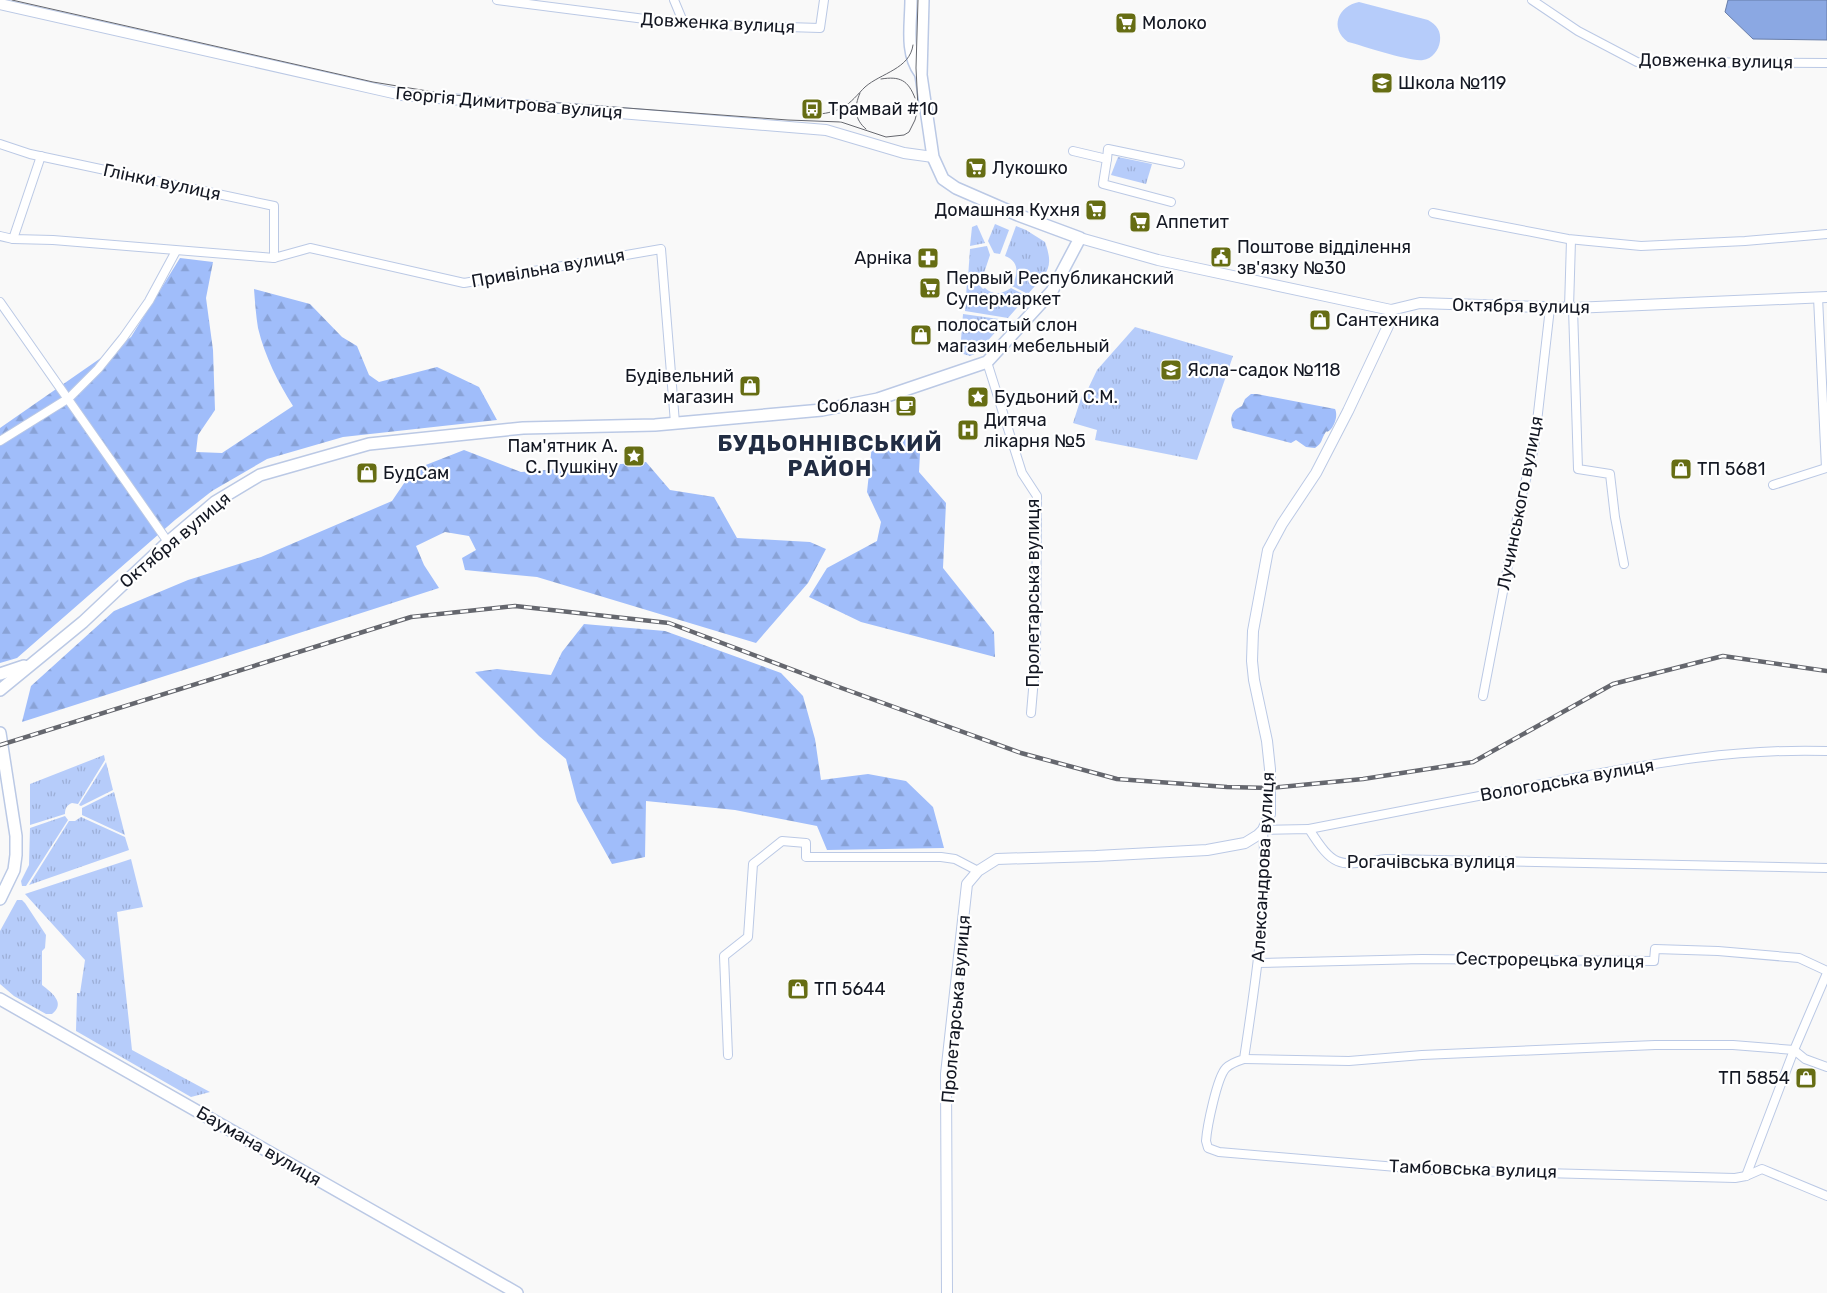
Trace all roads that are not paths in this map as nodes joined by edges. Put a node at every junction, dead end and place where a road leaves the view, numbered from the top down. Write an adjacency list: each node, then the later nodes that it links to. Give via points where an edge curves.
1 (498, 0): 8 (street, Довженка вулиця)
2 (674, 0): 8 (street)
3 (824, 0): 8 (street, Довженка вулиця, via 820,28)
4 (911, 0): 10 (main road, via 910,52)
5 (923, 0): 10 (main road)
6 (1532, 0): 9 (street, Довженка вулиця, via 1578,31 1637,62)
7 (0, 4): 14 (street, Георгія Димитрова вулиця, via 402,95 826,130 904,153)
8 (684, 24)
9 (1827, 63)
10 (921, 75): 14 (main road)
11 (0, 144): 13 (street, Глінки вулиця)
12 (1073, 151): 15 (street)
13 (41, 156): 22 (street); 25 (street, Глінки вулиця, via 274,206)
14 (934, 157): 21 (main road, via 943,179 956,188)
15 (1107, 159): 16 (street, via 1108,149); 17 (street, via 1103,184)
16 (1180, 164)
17 (1171, 202)
18 (1433, 213): 23 (street)
19 (1827, 234): 23 (street, via 1641,246)
20 (0, 236): 22 (street, Привільна вулиця)
21 (1080, 238): 30 (street, Октября вулиця, via 1158,260); 31 (main road, Октября вулиця, via 1052,291)
22 (13, 239): 24 (street, Привільна вулиця)
23 (1571, 240): 29 (street)
24 (176, 251): 25 (street, Привільна вулиця); 32 (street, via 149,301 123,338)
25 (274, 258): 33 (street, Привільна вулиця, via 310,248 464,284 661,249)
26 (1823, 297): 29 (street, Октября вулиця); 35 (street, via 1826,468)
27 (0, 302): 32 (street)
28 (1550, 308): 29 (street, Октября вулиця); 30 (street, Октября вулиця, via 1420,303); 41 (street, Лучинського вулиця, via 1534,448 1520,503)
29 (1571, 308): 37 (street, via 1578,469 1610,474)
30 (1391, 310): 46 (street, Александрова вулиця, via 1388,326 1332,442 1268,550 1253,631 1252,661 1270,769 1270,814)
31 (988, 362): 33 (main road, Октября вулиця, via 864,403 822,410); 42 (street, Пролетарська вулиця, via 1022,472 1037,496 1036,655)
32 (69, 398): 34 (street); 36 (street)
33 (675, 423): 36 (main road, Октября вулиця, via 523,428 369,444 260,475 215,502)
34 (0, 441)
35 (1772, 485)
36 (168, 542): 38 (main road, Октября вулиця, via 84,622)
37 (1624, 564)
38 (39, 658): 39 (main road, via 14,671); 40 (main road, Октября вулиця)
39 (0, 674)
40 (0, 690)
41 (1483, 696)
42 (1031, 713)
43 (0, 733): 49 (main road, via 16,854 14,870)
44 (1827, 751): 45 (street, Вологодська вулиця, via 1790,750 1694,757)
45 (1309, 829): 46 (street); 47 (street, Рогачівська вулиця, via 1323,851 1336,862 1345,864 1386,859)
46 (1263, 830): 48 (street, via 1245,843 1207,850 997,859); 50 (street, Александрова вулиця, via 1266,863)
47 (1827, 868)
48 (978, 871): 54 (street, via 955,859 941,857 806,857 806,843 782,841 753,864 748,937 724,956); 60 (street, Пролетарська вулиця, via 968,884 946,1074)
49 (0, 898)
50 (1258, 963): 51 (street, Сестрорецька вулиця, via 1422,959 1654,961 1655,949 1799,958); 55 (street, Александрова вулиця)
51 (1827, 972): 53 (street)
52 (0, 999): 59 (main road, Баумана вулиця)
53 (1794, 1050): 55 (street, via 1734,1045 1654,1045 1422,1054 1349,1061); 56 (street, via 1805,1059); 57 (street)
54 (728, 1055)
55 (1244, 1060): 57 (street, Тамбовська вулиця, via 1228,1066 1218,1086 1206,1141 1208,1148 1219,1152 1432,1170)
56 (1827, 1067)
57 (1746, 1176): 58 (street, Тамбовська вулиця, via 1762,1169)
58 (1827, 1196)
59 (518, 1293)
60 (947, 1293)

